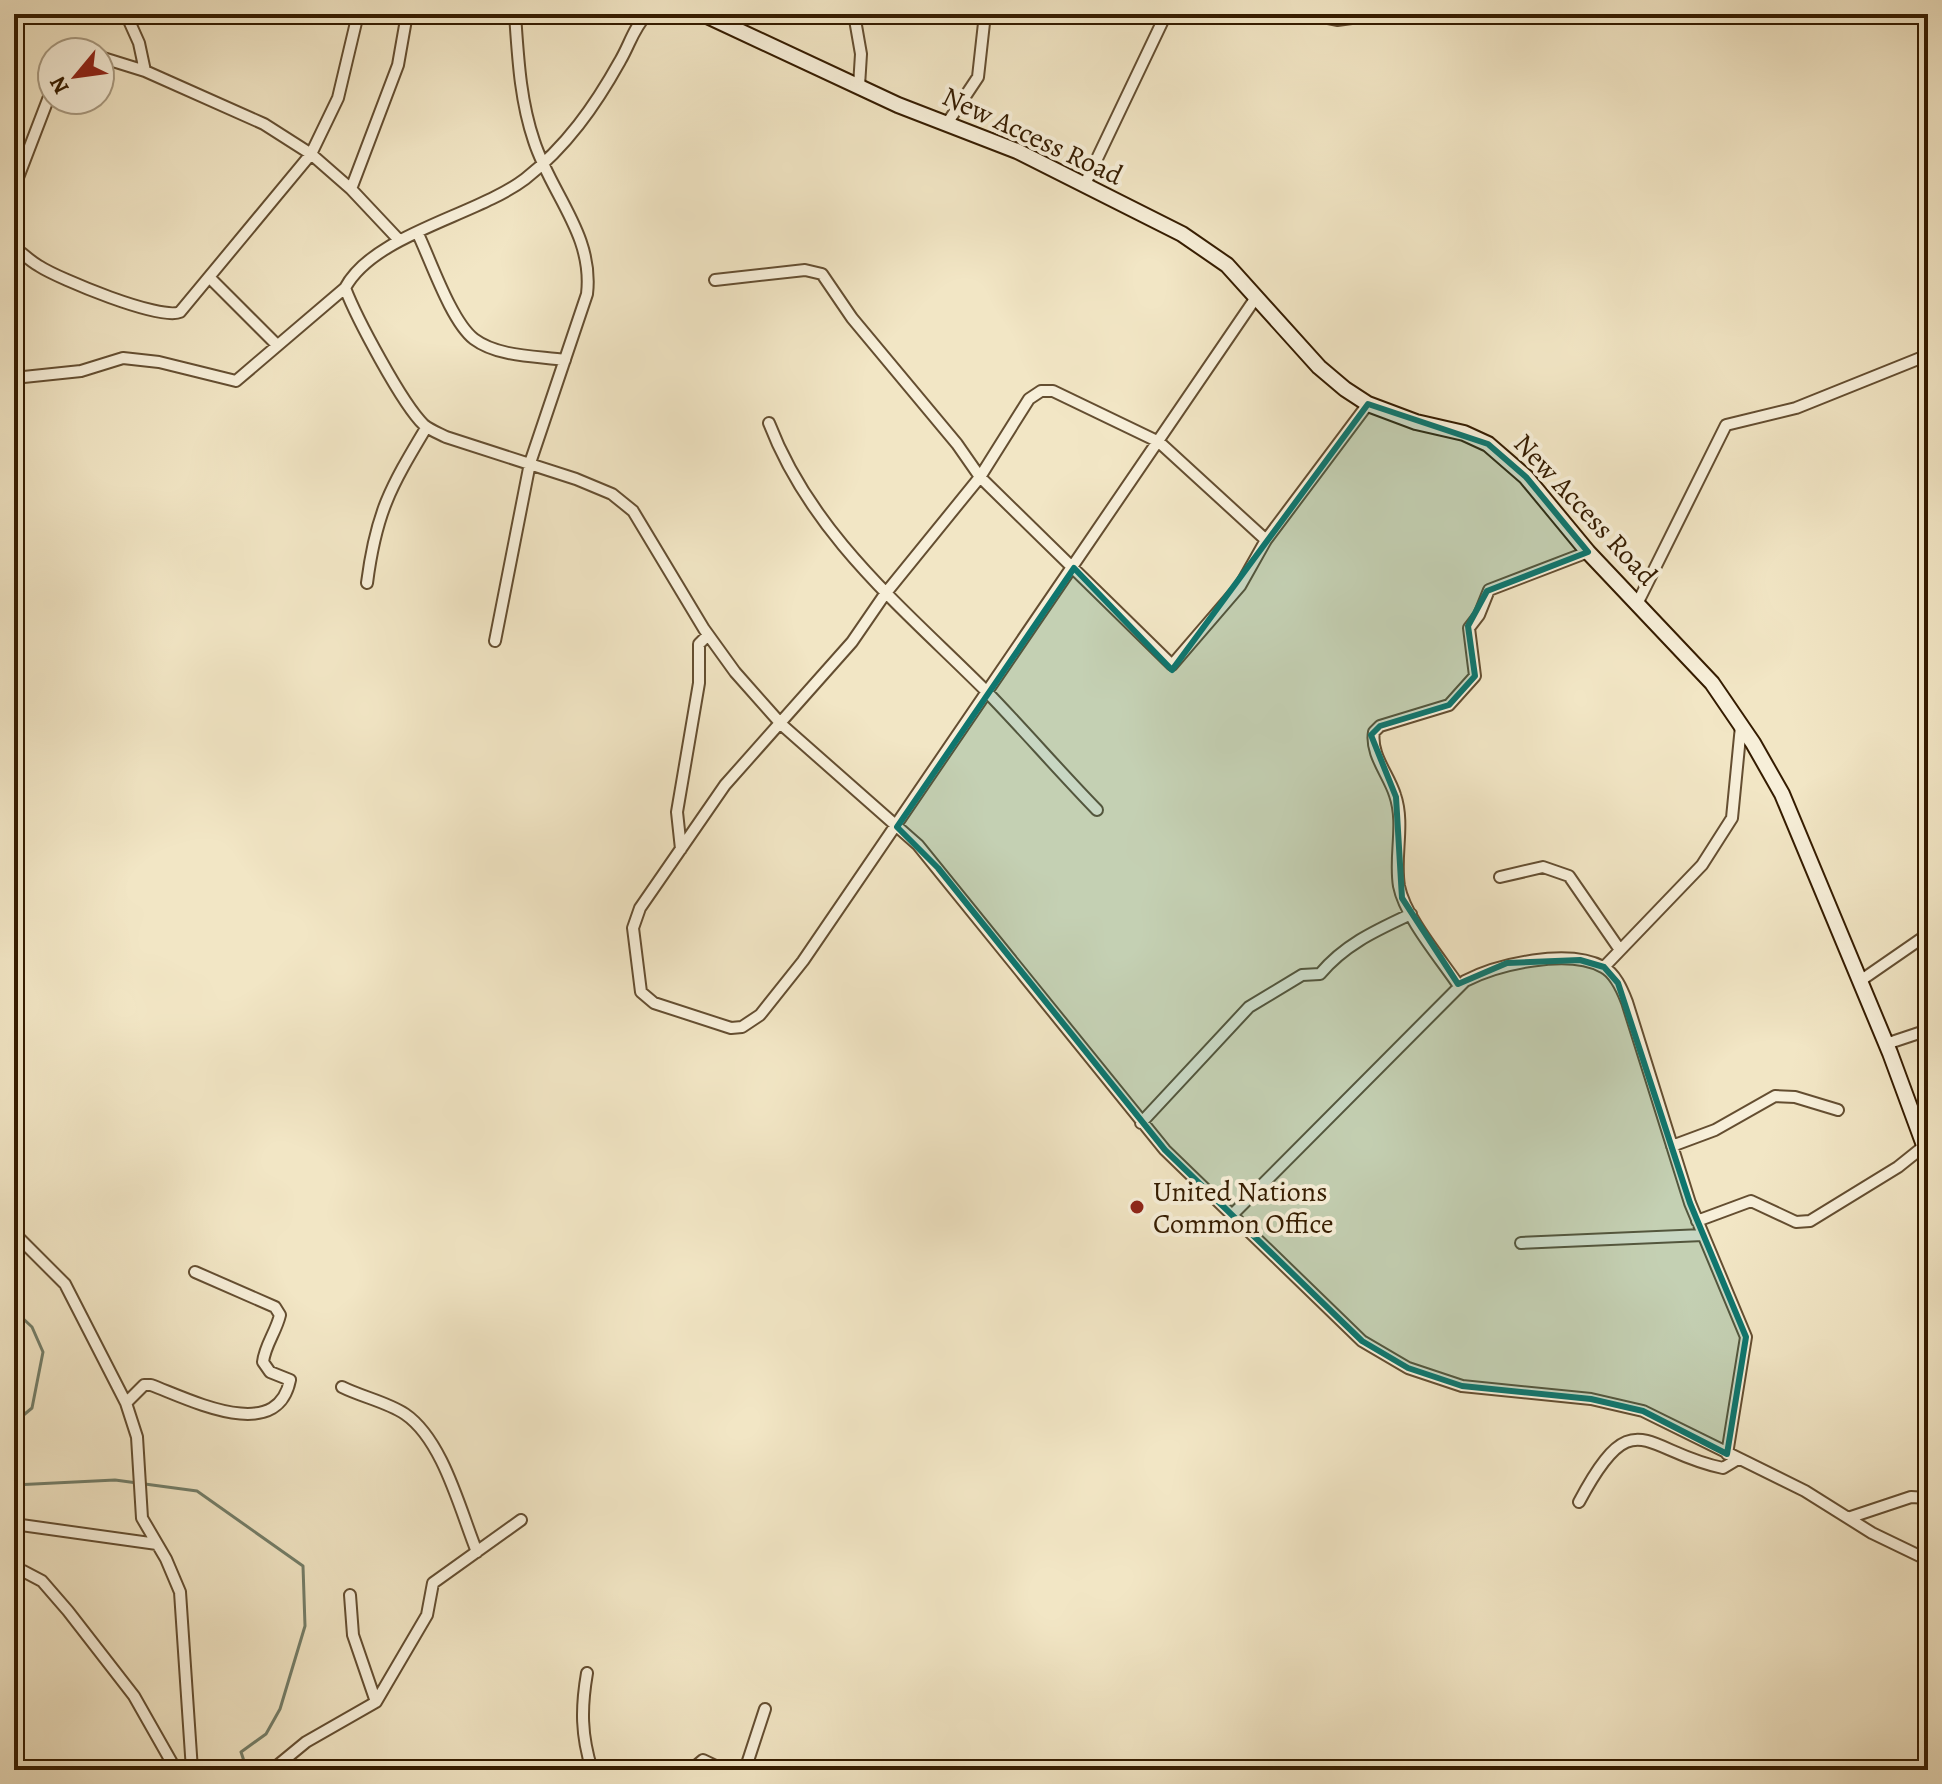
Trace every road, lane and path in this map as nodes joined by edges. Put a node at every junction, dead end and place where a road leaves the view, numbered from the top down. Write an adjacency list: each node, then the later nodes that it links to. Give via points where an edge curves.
1 (126, 14): 13 (street)
2 (358, 14): 17 (street, via 338,98)
3 (407, 14): 21 (street, via 398,65)
4 (515, 14): 18 (street, via 525,107)
5 (647, 14): 18 (street, via 588,114)
6 (703, 14): 14 (main road, New Access Road)
7 (854, 14): 14 (street, via 861,54)
8 (985, 14): 16 (street, via 978,77)
9 (1166, 14): 19 (street)
10 (1307, 14): 11 (street, via 1337,20)
11 (1381, 14)
12 (116, 62): 13 (street)
13 (145, 71): 17 (street, via 264,124)
14 (859, 86): 16 (main road, New Access Road)
15 (42, 116): 20 (street)
16 (948, 122): 19 (main road, New Access Road)
17 (311, 154): 21 (street); 25 (street)
18 (543, 164): 22 (street, via 489,200); 31 (street, via 580,236 590,269)
19 (1084, 186): 28 (main road, New Access Road, via 1182,234 1227,265)
20 (14, 188)
21 (351, 189): 23 (street)
22 (418, 234): 23 (street); 31 (street, via 473,338 503,351)
23 (399, 240): 27 (street, via 358,270)
24 (14, 247): 25 (street, via 39,267 165,314 180,312)
25 (210, 278): 29 (street)
26 (715, 280): 38 (street, via 805,270 822,274)
27 (345, 288): 29 (street); 35 (street)
28 (1257, 296): 33 (main road, New Access Road, via 1319,367); 36 (street)
29 (277, 345): 32 (street, via 236,381 123,358 81,371)
30 (1928, 355): 44 (street, via 1796,408 1726,425)
31 (565, 360): 37 (street)
32 (14, 378)
33 (1368, 404): 39 (street); 40 (main road, New Access Road, via 1488,444 1526,477)
34 (769, 423): 43 (street, via 801,493)
35 (426, 428): 37 (street); 42 (street, via 383,503)
36 (1159, 442): 38 (street, via 1053,391 1041,391 1018,413); 39 (street); 41 (street)
37 (530, 463): 45 (street, via 612,494 633,511); 46 (street)
38 (980, 477): 41 (street); 43 (street)
39 (1266, 540): 41 (street, via 1240,586 1172,665)
40 (1588, 552): 44 (main road, New Access Road); 54 (street, via 1489,590 1469,628 1475,676 1449,705 1374,732 1376,752 1396,797 1399,885)
41 (1074, 568): 47 (street)
42 (367, 583)
43 (885, 594): 47 (street); 49 (street)
44 (1638, 602): 48 (main road, New Access Road, via 1712,683)
45 (708, 635): 49 (street); 52 (street, via 699,644 699,683 677,812)
46 (495, 641)
47 (986, 691): 50 (street); 51 (street)
48 (1741, 724): 56 (street, via 1732,818 1702,865); 58 (main road, New Access Road, via 1782,794)
49 (782, 725): 51 (street); 52 (street, via 725,785)
50 (1097, 810)
51 (897, 827): 52 (street, via 803,961 760,1015 742,1027 654,1003 641,992 633,928 640,908); 63 (street, via 938,868)
52 (681, 849)
53 (1500, 877): 56 (street, via 1543,867 1569,876)
54 (1411, 914): 59 (street); 63 (street, via 1335,955 1320,974 1302,975 1249,1007)
55 (1928, 934): 58 (street)
56 (1620, 950): 57 (street)
57 (1604, 967): 59 (street, via 1580,960 1507,963); 64 (street, via 1627,1002)
58 (1860, 981): 61 (main road, New Access Road)
59 (1459, 986): 66 (street)
60 (1928, 1030): 61 (street)
61 (1886, 1044): 65 (main road, New Access Road)
62 (1838, 1110): 64 (street, via 1775,1096 1715,1130)
63 (1141, 1123): 66 (street)
64 (1672, 1146): 67 (street)
65 (1927, 1148): 67 (street, via 1810,1221 1796,1222 1751,1201)
66 (1230, 1217): 74 (street, via 1362,1341 1408,1368 1462,1386 1591,1399 1643,1411)
67 (1697, 1221): 69 (street)
68 (14, 1233): 73 (street, via 65,1284)
69 (1703, 1235): 70 (street); 74 (street, via 1746,1337)
70 (1521, 1243)
71 (195, 1272): 73 (street, via 275,1307 280,1315 263,1362 270,1372 290,1380 286,1391 265,1412 252,1416 151,1385 144,1385)
72 (342, 1387): 82 (street, via 420,1425)
73 (126, 1403): 81 (street, via 141,1469 138,1503)
74 (1727, 1454): 75 (street)
75 (1738, 1459): 77 (street, via 1723,1468 1650,1439 1635,1439 1603,1460); 78 (street)
76 (1928, 1498): 78 (street, via 1911,1497)
77 (1579, 1502)
78 (1848, 1518): 83 (street)
79 (521, 1520): 82 (street)
80 (14, 1524): 81 (street)
81 (157, 1544): 90 (street, via 180,1592)
82 (477, 1552): 87 (street, via 433,1583 427,1615)
83 (1928, 1560)
84 (14, 1572): 89 (street, via 42,1581 68,1611 134,1696)
85 (350, 1595): 87 (street, via 353,1635)
86 (587, 1673): 92 (street, via 582,1737)
87 (376, 1702): 91 (street, via 306,1742)
88 (765, 1709): 95 (street)
89 (176, 1770)
90 (192, 1770)
91 (272, 1770)
92 (592, 1770)
93 (691, 1770): 94 (street, via 703,1760)
94 (724, 1770)
95 (745, 1770)

